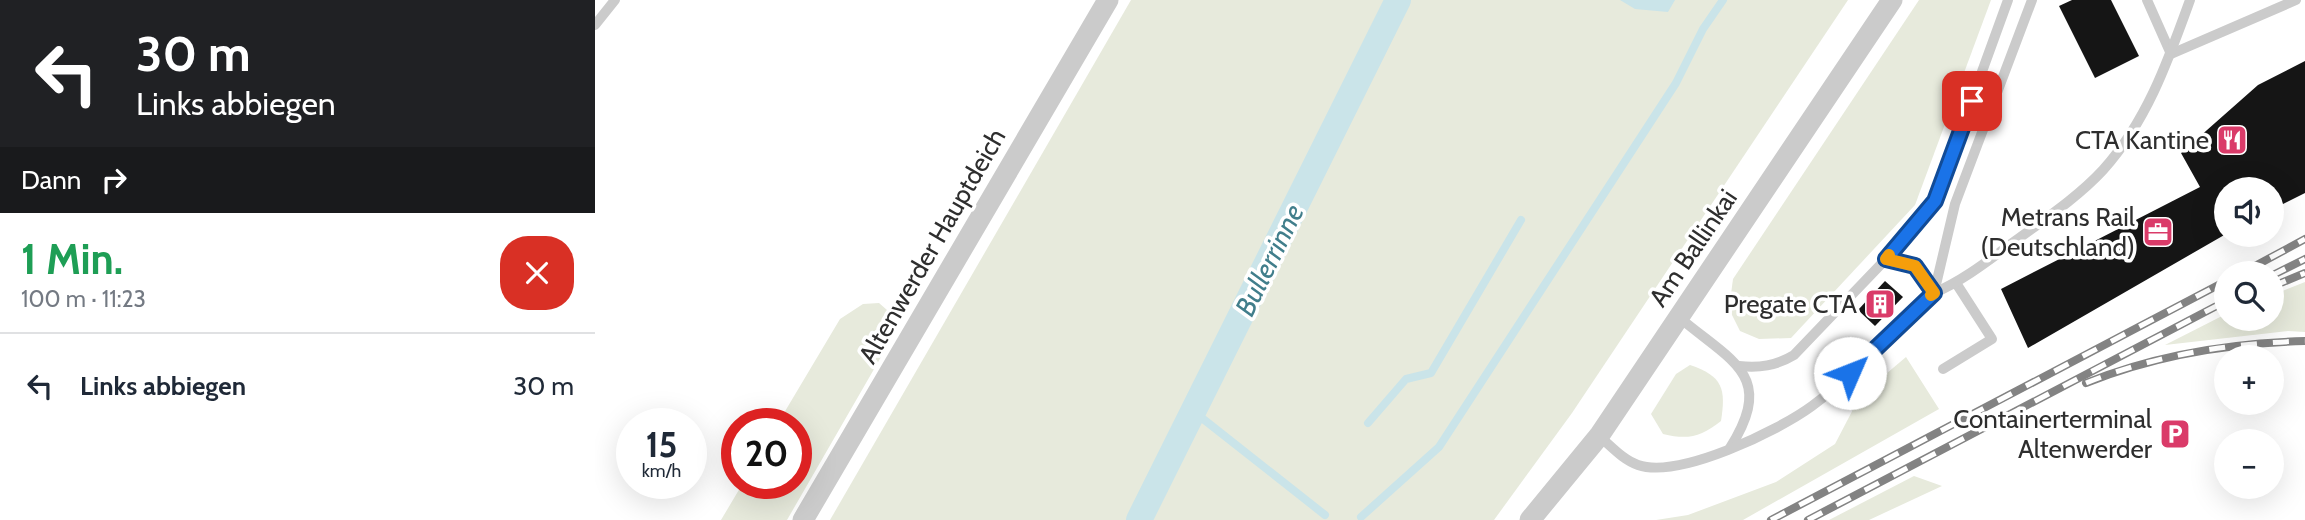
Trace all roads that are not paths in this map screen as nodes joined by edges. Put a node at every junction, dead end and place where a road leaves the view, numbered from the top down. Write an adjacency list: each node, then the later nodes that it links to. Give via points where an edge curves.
1 (615, 0): 9 (lane)
2 (1108, 0): 19 (street, Altenwerder Hauptdeich)
3 (1892, 0): 14 (street, Am Ballinkai)
4 (2008, 0): 11 (lane, via 1935,201)
5 (2032, 0): 13 (lane, via 1955,204)
6 (2147, 0): 10 (lane)
7 (2190, 0): 10 (lane)
8 (2295, 0): 10 (lane)
9 (595, 25)
10 (2171, 54): 12 (lane, via 2135,128 2102,171)
11 (1886, 259): 13 (lane, via 1915,266); 15 (lane, via 1794,355 1781,363)
12 (1956, 284): 13 (lane); 16 (lane, via 1992,339)
13 (1934, 293): 18 (lane, via 1811,407)
14 (1680, 318): 15 (lane); 17 (street, Am Ballinkai)
15 (1739, 366): 18 (lane, via 1750,390 1750,404 1746,423)
16 (1943, 369)
17 (1599, 436): 18 (lane, via 1630,462 1648,468 1681,466); 20 (street, Am Ballinkai)
18 (1728, 450)
19 (803, 520)
20 (1530, 520)

